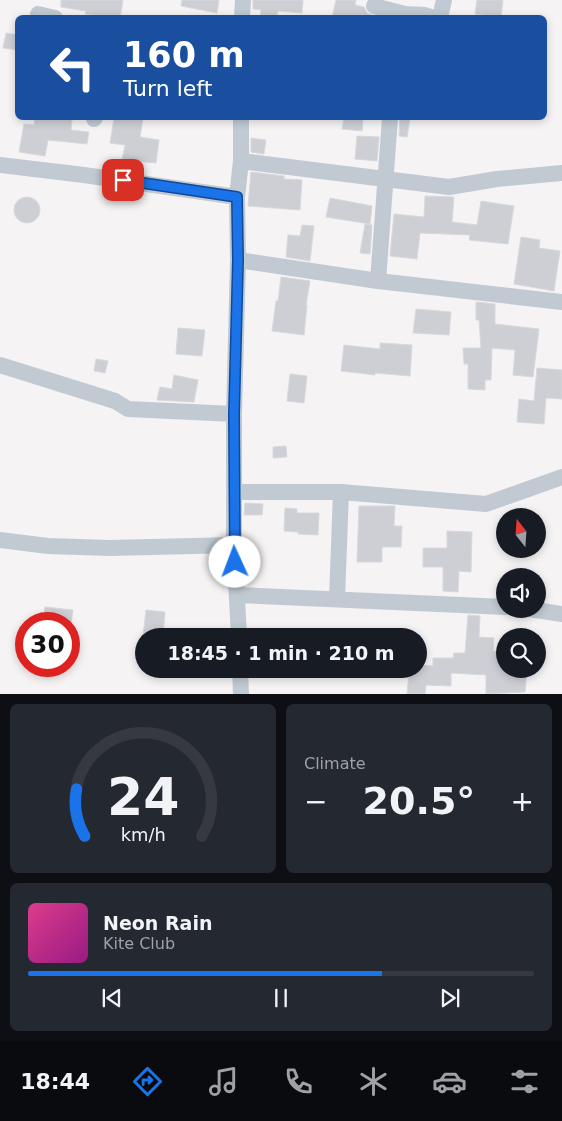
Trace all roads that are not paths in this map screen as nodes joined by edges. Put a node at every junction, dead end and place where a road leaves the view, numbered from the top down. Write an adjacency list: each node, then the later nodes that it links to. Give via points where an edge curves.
1 (243, 0): 6 (street)
2 (444, 0): 8 (street)
3 (374, 6): 7 (street)
4 (38, 14): 5 (street)
5 (42, 15)
6 (242, 15)
7 (425, 15)
8 (441, 15)
9 (241, 120): 11 (street)
10 (390, 120): 14 (street)
11 (241, 161): 14 (street); 15 (street)
12 (0, 165): 15 (street)
13 (562, 173): 14 (street, via 448,187)
14 (385, 179): 17 (street)
15 (237, 197): 16 (street)
16 (238, 260): 17 (street); 20 (street)
17 (378, 281): 18 (street)
18 (562, 302)
19 (0, 365): 20 (street, via 115,401 128,409)
20 (234, 414): 22 (street)
21 (562, 477): 23 (street, via 486,504)
22 (235, 492): 23 (street); 25 (street)
23 (341, 492): 27 (street)
24 (0, 540): 25 (street, via 110,548)
25 (234, 545): 26 (street)
26 (237, 595): 27 (street); 31 (street)
27 (337, 599): 28 (street)
28 (496, 607)
29 (546, 612): 30 (street)
30 (562, 614)
31 (239, 628)
32 (240, 678): 33 (street)
33 (241, 694)

